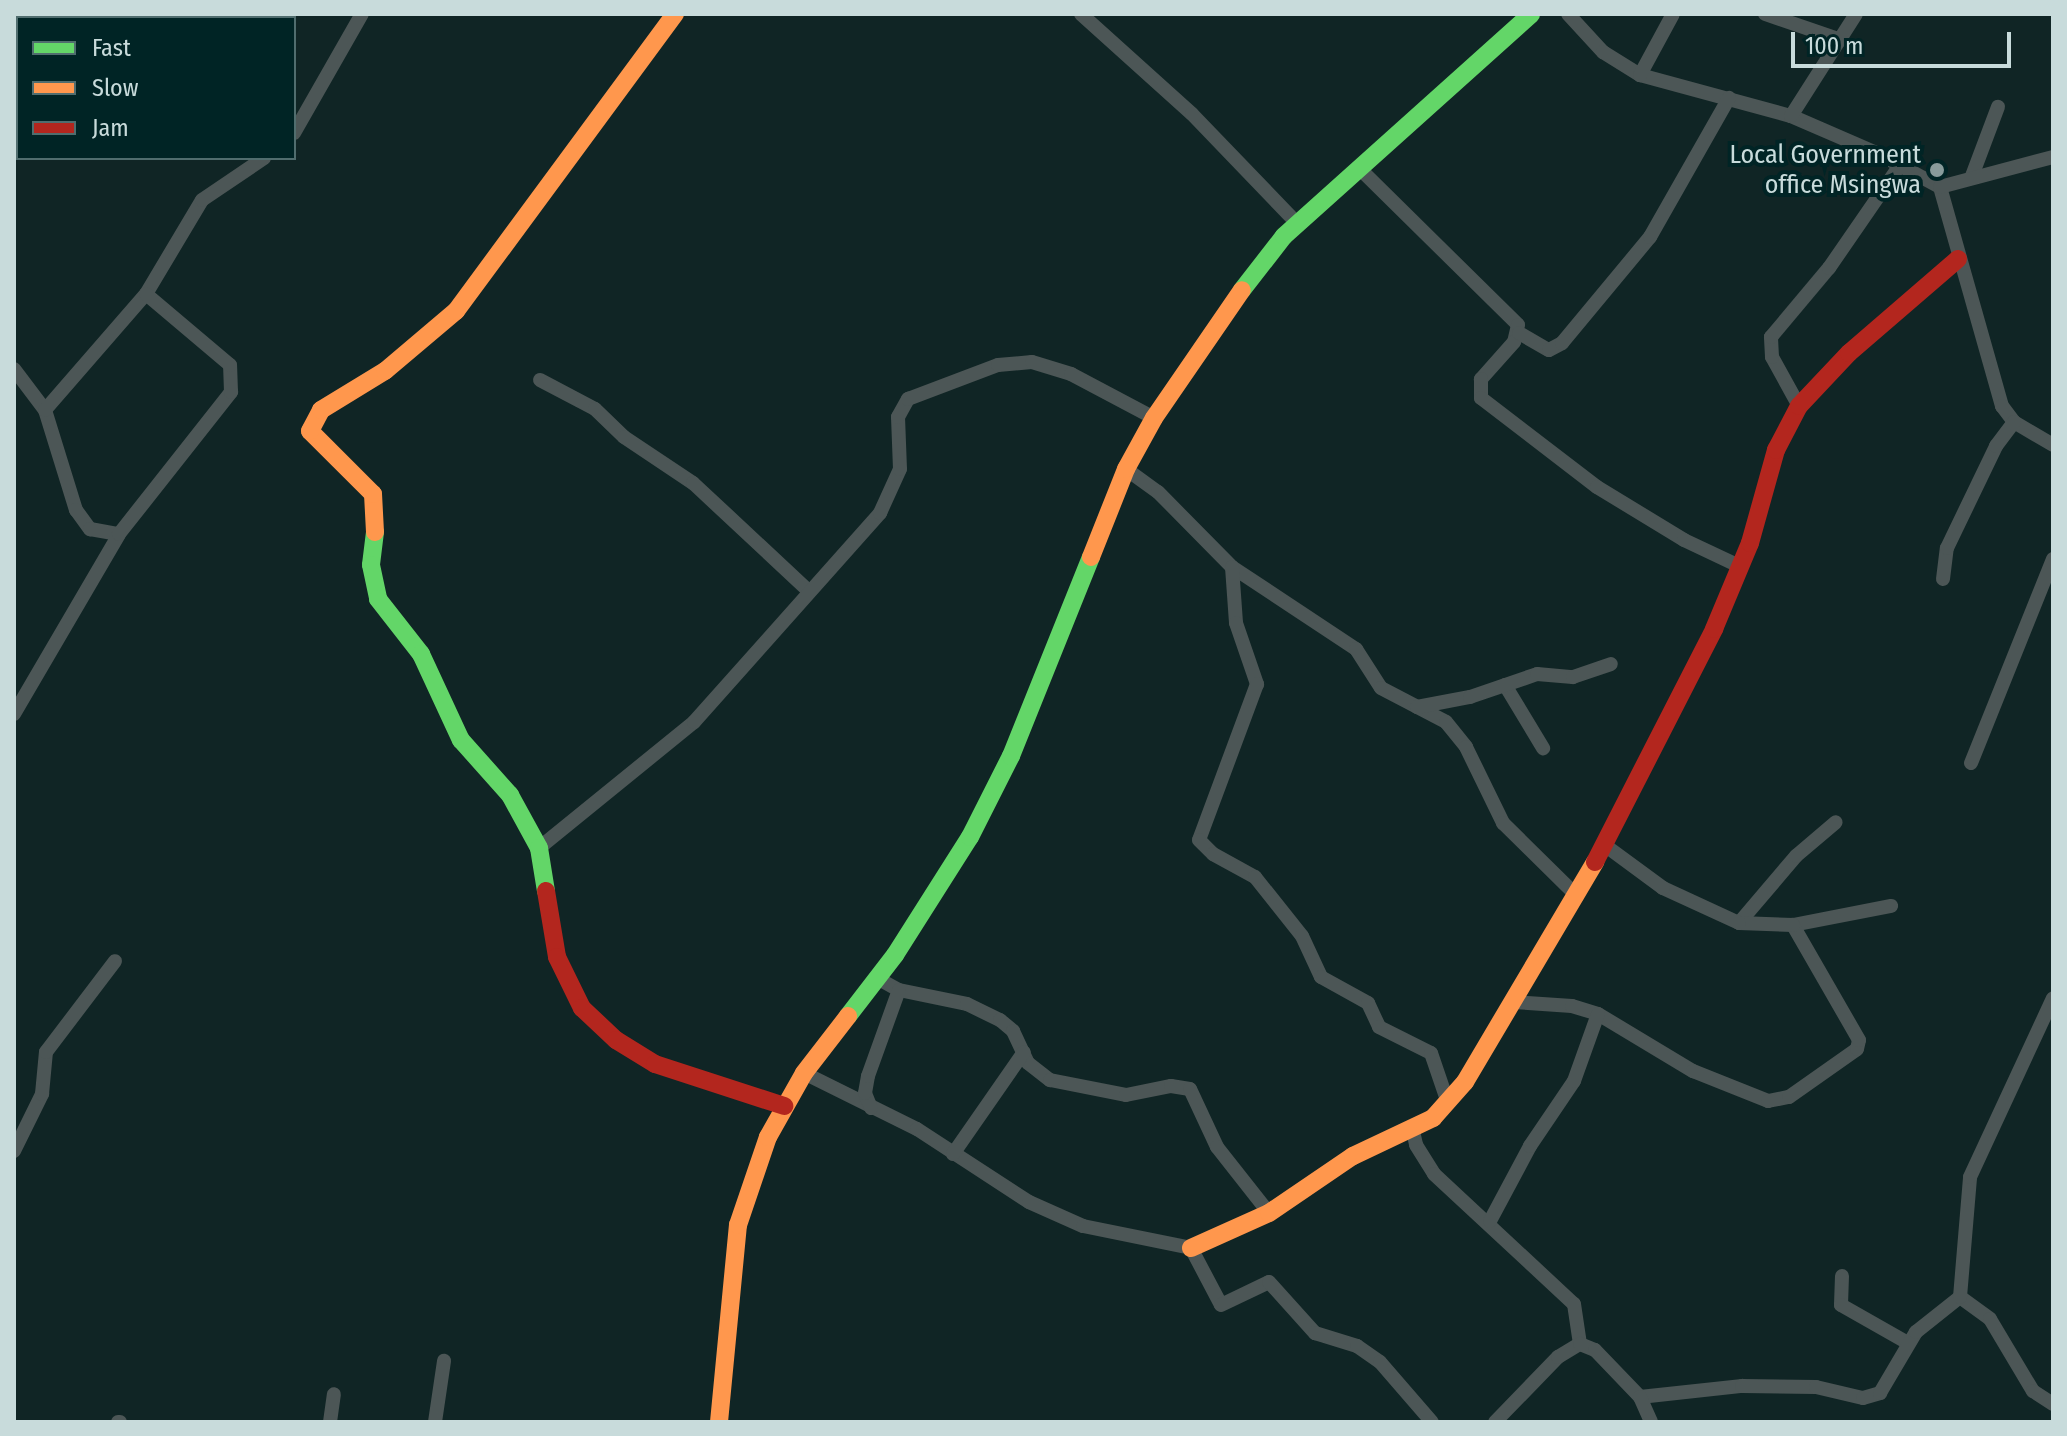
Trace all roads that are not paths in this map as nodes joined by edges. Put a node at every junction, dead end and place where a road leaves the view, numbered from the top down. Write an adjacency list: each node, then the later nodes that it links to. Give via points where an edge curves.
1 (362, 14): 14 (street)
2 (675, 14): 47 (street, via 456,311 385,371 321,410 311,423 315,438 373,494 377,510 371,582 378,599 421,654 461,740 510,795)
3 (1081, 14): 21 (street, via 1192,114)
4 (1531, 14): 18 (street)
5 (1568, 14): 10 (street, via 1603,52)
6 (1673, 14): 10 (street)
7 (1765, 14): 9 (street)
8 (1856, 14): 9 (street)
9 (1841, 40): 13 (street)
10 (1640, 75): 11 (street)
11 (1729, 98): 13 (street); 24 (street, via 1656,228 1562,343 1549,350)
12 (1998, 107): 19 (street)
13 (1791, 116): 17 (street)
14 (296, 130)
15 (2053, 157): 19 (street)
16 (261, 160): 23 (street, via 202,200)
17 (1900, 165): 20 (street); 27 (street, via 1829,268 1771,337 1772,357)
18 (1359, 168): 21 (street); 24 (street, via 1498,299 1514,317)
19 (1972, 176): 20 (street)
20 (1940, 187): 22 (street)
21 (1297, 223): 29 (street, via 1207,335)
22 (1958, 259): 27 (street, via 1880,325); 30 (street, via 2002,406)
23 (146, 294): 28 (street); 33 (street, via 223,358 234,378 231,392 179,463)
24 (1519, 333): 36 (street, via 1481,379 1481,398 1597,487 1684,540)
25 (14, 369): 28 (street)
26 (540, 380): 38 (street, via 595,409 624,437 693,483)
27 (1799, 406): 36 (street, via 1776,450)
28 (45, 410): 33 (street, via 76,510 90,529)
29 (1154, 418): 32 (street); 38 (street, via 1071,374 1032,362 998,365 908,399 898,417 900,469 886,504)
30 (2014, 422): 31 (street); 37 (street, via 1996,446 1947,548)
31 (2053, 445)
32 (1126, 469): 35 (street, via 1158,492); 53 (street, via 1011,756 934,897)
33 (119, 534): 42 (street)
34 (2053, 559): 44 (street)
35 (1232, 567): 41 (street, via 1356,649 1381,688); 60 (street, via 1236,623 1257,684 1199,840 1255,877 1302,936 1321,977 1368,1003 1379,1027 1431,1053)
36 (1741, 567): 46 (street)
37 (1943, 579)
38 (809, 591): 47 (street, via 694,722)
39 (1611, 664): 40 (street, via 1573,677 1544,672)
40 (1505, 685): 41 (street); 43 (street)
41 (1417, 707): 48 (street, via 1455,731 1503,823)
42 (14, 714)
43 (1543, 748)
44 (1971, 763)
45 (1836, 822): 50 (street, via 1796,856)
46 (1603, 844): 48 (street); 50 (street, via 1663,888)
47 (539, 848): 61 (street, via 557,957 582,1008 598,1025 678,1075)
48 (1577, 896): 56 (street)
49 (1891, 906): 51 (street)
50 (1739, 923): 51 (street)
51 (1793, 925): 57 (street, via 1859,1045 1789,1097 1752,1097 1662,1055)
52 (115, 961): 64 (street, via 46,1052 42,1094)
53 (877, 978): 54 (street); 59 (street)
54 (899, 990): 58 (street, via 954,1000 987,1013 1013,1031); 62 (street, via 868,1076 865,1093)
55 (2053, 998): 70 (street, via 1970,1177)
56 (1514, 1002): 57 (street); 60 (street, via 1479,1063)
57 (1598, 1014): 67 (street, via 1579,1071)
58 (1024, 1052): 65 (street); 66 (street, via 1037,1072 1074,1087 1126,1095 1171,1086 1190,1089 1217,1147)
59 (804, 1073): 61 (street); 62 (street)
60 (1447, 1100): 63 (street, via 1433,1118)
61 (784, 1106): 79 (street, via 738,1225)
62 (871, 1108): 65 (street, via 917,1129)
63 (1412, 1127): 66 (street, via 1353,1156); 67 (street, via 1416,1145 1434,1174)
64 (14, 1151)
65 (953, 1154): 68 (street, via 1029,1202 1083,1226)
66 (1269, 1213): 68 (street)
67 (1490, 1221): 72 (street, via 1515,1254 1574,1304)
68 (1191, 1248): 80 (street, via 1221,1305 1269,1282 1315,1333 1357,1346 1380,1362)
69 (1842, 1276): 71 (street, via 1841,1305)
70 (1960, 1297): 71 (street); 76 (street, via 1990,1319 2033,1391)
71 (1908, 1343): 75 (street, via 1893,1375 1873,1398 1781,1385)
72 (1580, 1344): 75 (street, via 1595,1350); 81 (street, via 1558,1357)
73 (444, 1361): 78 (street)
74 (334, 1394): 77 (street)
75 (1640, 1397): 82 (street)
76 (2053, 1404)
77 (330, 1422)
78 (435, 1422)
79 (719, 1422)
80 (1432, 1422)
81 (1495, 1422)
82 (1651, 1422)

